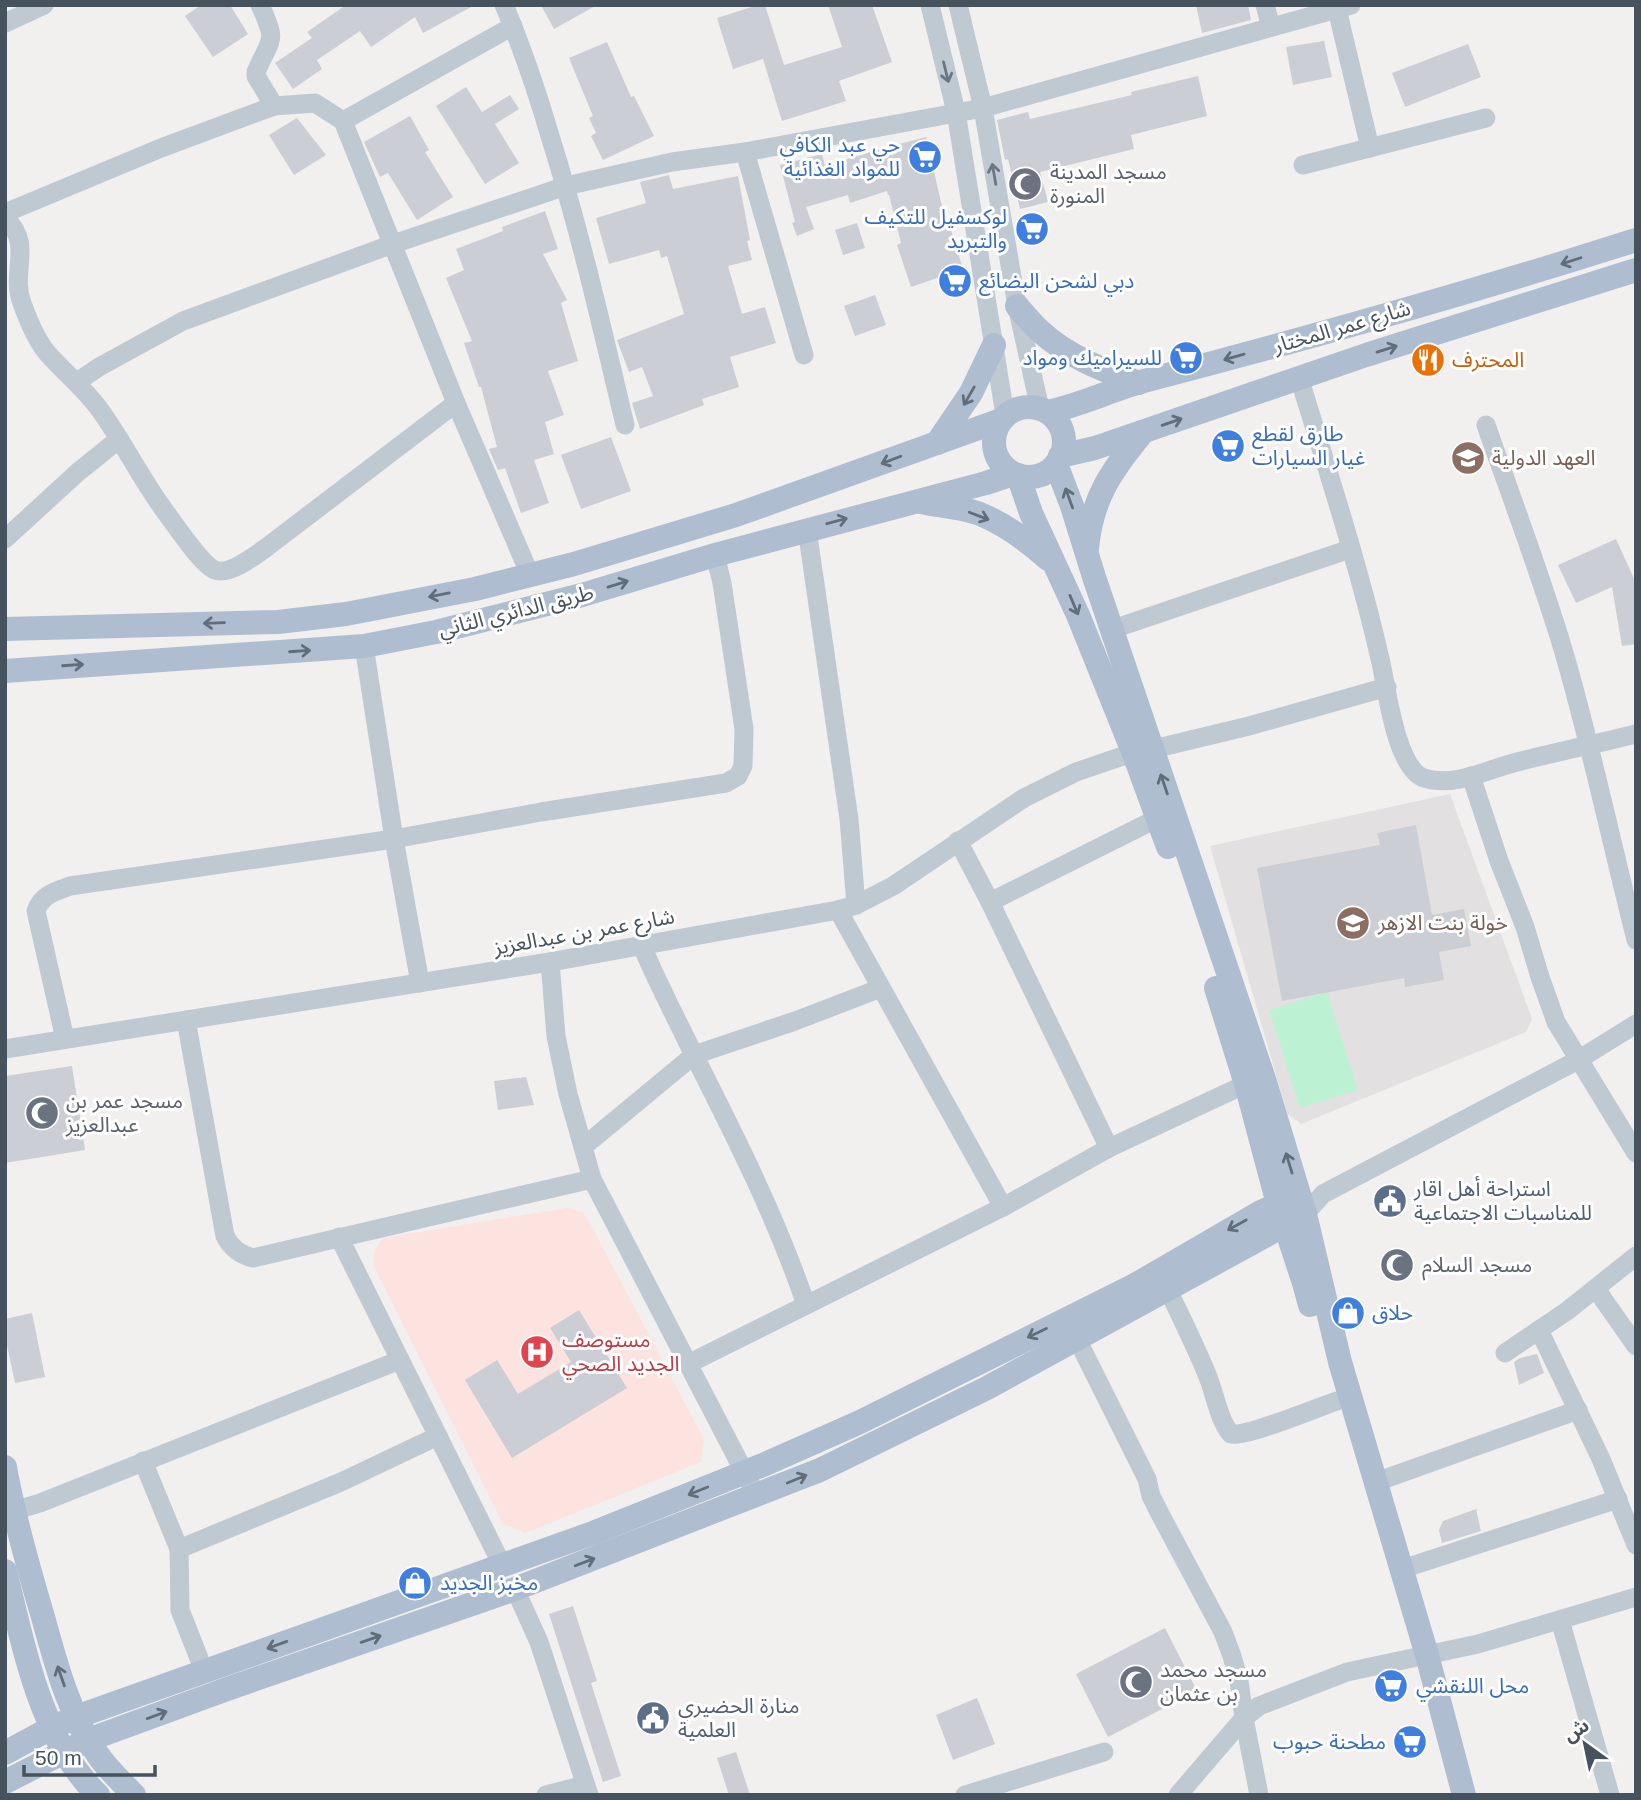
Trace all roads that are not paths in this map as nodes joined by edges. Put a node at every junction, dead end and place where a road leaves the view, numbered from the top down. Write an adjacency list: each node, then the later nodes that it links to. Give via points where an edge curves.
1 (44, 5): 8 (street)
2 (260, 5): 11 (street, via 272,34 256,76)
3 (504, 5): 9 (street)
4 (930, 5): 13 (street, one-way to 13)
5 (957, 5): 12 (street)
6 (1265, 5): 10 (street)
7 (1344, 7): 10 (street); 16 (street)
8 (5, 23)
9 (513, 26): 15 (street); 19 (street)
10 (1271, 27): 12 (street)
11 (274, 106): 15 (street, via 315,103); 20 (street, via 161,148)
12 (983, 108): 13 (street); 24 (street, one-way to 12)
13 (956, 112): 17 (street); 25 (street)
14 (1486, 118): 16 (street)
15 (343, 121): 22 (street)
16 (1370, 148): 18 (street)
17 (746, 152): 19 (street, via 672,162); 26 (street)
18 (1303, 164)
19 (566, 186): 22 (street); 33 (street)
20 (5, 216): 28 (street, via 18,233 21,302 40,344)
21 (1636, 240): 29 (main road, شارع عمر المختار, one-way to 29)
22 (393, 244): 28 (street, via 183,321); 30 (street)
23 (1636, 270): 27 (main road, شارع عمر المختار, one-way to 23)
24 (1017, 306): 29 (main road, via 1038,330 1072,355); 31 (street)
25 (994, 345): 32 (street); 37 (main road, one-way to 37, via 971,393)
26 (804, 355)
27 (1299, 377): 35 (main road, شارع عمر المختار, one-way to 27); 43 (street)
28 (77, 382): 36 (street)
29 (1139, 383): 31 (main road, شارع عمر المختار)
30 (456, 403): 36 (street, via 267,547 223,572 213,570 198,555); 47 (street)
31 (1044, 411): 32 (main road, via 1021,407); 38 (main road, via 1063,435)
32 (1003, 418): 37 (main road, طريق الدائري الثاني); 39 (main road, via 993,442 995,453 1001,464)
33 (625, 425)
34 (1486, 425): 56 (street, via 1545,592)
35 (1144, 431): 38 (main road, شارع عمر المختار); 45 (main road, via 1115,467 1099,498)
36 (118, 439): 42 (street)
37 (937, 443): 47 (main road, طريق الدائري الثاني, one-way to 47, via 736,515)
38 (1058, 460): 39 (main road, via 1039,475); 45 (main road, one-way to 38)
39 (1016, 474): 40 (main road, طريق الدائري الثاني); 46 (main road)
40 (913, 501): 41 (main road, طريق الدائري الثاني, one-way to 40); 46 (main road, one-way to 46, via 979,513 1012,531)
41 (807, 529): 44 (main road, طريق الدائري الثاني); 63 (street, via 849,819)
42 (5, 539)
43 (1350, 549): 51 (street); 54 (street)
44 (715, 555): 49 (main road, طريق الدائري الثاني, one-way to 44); 60 (street, via 744,729 743,766 734,780)
45 (1087, 556): 51 (main road)
46 (1057, 567): 57 (main road, one-way to 57)
47 (530, 575): 48 (main road, طريق الدائري الثاني)
48 (475, 589): 49 (main road); 50 (main road, طريق الدائري الثاني, one-way to 50, via 278,622)
49 (482, 621): 52 (main road, طريق الدائري الثاني)
50 (5, 629)
51 (1113, 629): 57 (main road)
52 (364, 646): 53 (main road, طريق الدائري الثاني, one-way to 52); 60 (street)
53 (5, 671)
54 (1387, 687): 57 (street, شارع عمر بن عبدالعزيز); 58 (street, via 1403,755 1413,770 1432,780)
55 (1636, 734): 56 (street)
56 (1589, 746): 58 (street); 64 (street)
57 (1143, 751): 59 (main road); 61 (street, شارع عمر بن عبدالعزيز, via 1086,768 1024,797); 81 (main road, one-way to 57, via 1264,1079)
58 (1471, 776): 74 (street, via 1539,977 1556,1022)
59 (1158, 818): 62 (street); 75 (main road)
60 (394, 839): 67 (street); 71 (street, via 71,886 46,896 36,911)
61 (958, 841): 62 (street); 63 (street, شارع عمر بن عبدالعزيز, via 893,886)
62 (990, 902): 77 (street)
63 (847, 908): 65 (street, شارع عمر بن عبدالعزيز); 68 (street)
64 (1636, 940)
65 (642, 946): 66 (street, شارع عمر بن عبدالعزيز); 73 (street)
66 (550, 962): 67 (street, شارع عمر بن عبدالعزيز); 76 (street, via 556,1036)
67 (420, 983): 69 (street, شارع عمر بن عبدالعزيز)
68 (881, 988): 73 (street); 80 (street)
69 (186, 1020): 71 (street, شارع عمر بن عبدالعزيز); 82 (street, via 229,1244 253,1258)
70 (1636, 1024): 74 (street)
71 (65, 1040): 72 (street, شارع عمر بن عبدالعزيز)
72 (5, 1049)
73 (694, 1055): 76 (street); 86 (street, via 779,1231)
74 (1578, 1060): 78 (street); 81 (street)
75 (1246, 1084): 77 (street); 81 (main road)
76 (583, 1147): 79 (street)
77 (1109, 1149): 80 (street)
78 (1636, 1153)
79 (592, 1179): 82 (street); 92 (street)
80 (1003, 1207): 86 (street)
81 (1292, 1209): 85 (main road); 93 (main road, via 1304,1283); 98 (main road, one-way to 98, via 1213,1239 1135,1285 860,1422); 99 (main road)
82 (339, 1237): 91 (street)
83 (1636, 1256): 84 (street)
84 (1596, 1289): 87 (street); 89 (street)
85 (1168, 1290): 88 (main road); 93 (street, via 1231,1434)
86 (806, 1305): 92 (street)
87 (1539, 1331): 90 (street); 94 (street)
88 (1077, 1339): 100 (main road, one-way to 88, via 869,1447); 114 (street, via 1159,1512 1223,1632 1239,1681)
89 (1636, 1346)
90 (1505, 1353)
91 (400, 1360): 95 (street); 96 (street)
92 (688, 1364): 98 (street)
93 (1337, 1401): 111 (main road)
94 (1578, 1410): 99 (street); 101 (street)
95 (438, 1436): 104 (street); 105 (street)
96 (143, 1461): 102 (street); 104 (street)
97 (5, 1467): 102 (main road)
98 (745, 1472): 100 (street); 105 (main road, one-way to 105)
99 (1376, 1482): 106 (main road)
100 (757, 1496): 108 (main road, one-way to 100)
101 (1618, 1499): 103 (street); 106 (street)
102 (13, 1511): 113 (main road, one-way to 102)
103 (1636, 1545)
104 (179, 1549): 112 (street, via 180,1610)
105 (502, 1565): 112 (main road, one-way to 112)
106 (1402, 1569): 111 (main road)
107 (5, 1571): 115 (main road)
108 (515, 1589): 116 (main road, one-way to 108); 121 (street, via 539,1642)
109 (1636, 1597): 110 (street)
110 (1560, 1620): 111 (street); 130 (street)
111 (1419, 1656): 114 (street, via 1347,1672 1259,1706); 128 (main road); 129 (main road)
112 (204, 1671): 113 (main road)
113 (76, 1717): 115 (main road); 116 (main road)
114 (1244, 1718): 126 (street); 127 (street)
115 (51, 1728): 117 (main road); 119 (main road)
116 (88, 1740): 117 (main road); 123 (main road)
117 (64, 1751): 120 (main road); 122 (main road)
118 (1104, 1752): 125 (street)
119 (5, 1753)
120 (5, 1782)
121 (587, 1790): 124 (street)
122 (98, 1795)
123 (134, 1795)
124 (546, 1795)
125 (965, 1795)
126 (1178, 1795)
127 (1259, 1795)
128 (1448, 1795)
129 (1464, 1795)
130 (1610, 1795)

